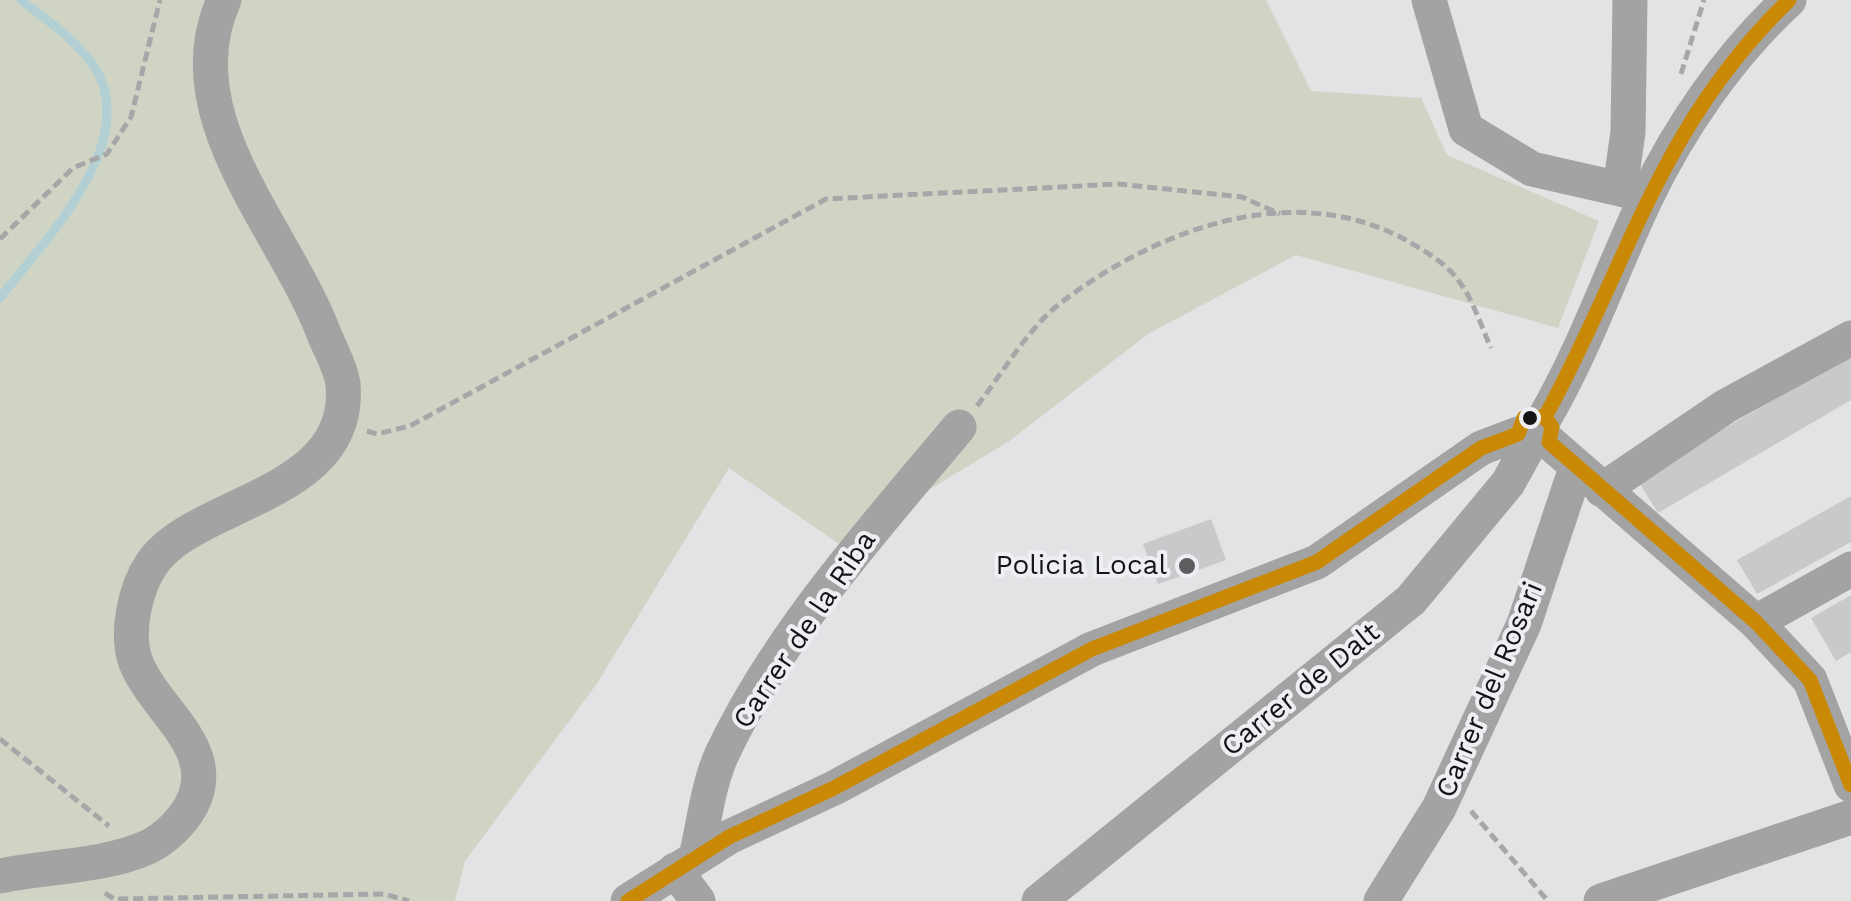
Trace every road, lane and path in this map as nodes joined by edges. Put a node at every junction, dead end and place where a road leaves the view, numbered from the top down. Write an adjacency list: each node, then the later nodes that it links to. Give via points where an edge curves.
1 (160, 0): 10 (path, via 132,117 116,142 107,154 74,168)
2 (224, 0): 13 (street, via 208,54 217,113 319,320 343,383)
3 (1429, 0): 8 (street, via 1466,129 1532,169)
4 (1630, 0): 8 (street)
5 (1704, 0): 7 (path)
6 (1788, 0): 8 (street)
7 (1677, 88)
8 (1633, 192): 15 (street, Carrer de Dalt)
9 (1280, 214): 12 (path, via 1308,210 1374,223 1429,253 1458,280); 13 (path, via 1242,197 1118,184 826,199 410,426 377,434); 14 (path, via 1234,219 1148,245 1055,307)
10 (0, 239)
11 (1851, 338): 16 (street)
12 (1491, 348)
13 (337, 422): 23 (street, via 318,458 172,545 152,564 134,612 135,659 200,764 200,788 171,831)
14 (960, 428): 25 (street, Carrer de la Riba, via 852,554 760,686 720,757)
15 (1535, 435): 16 (street); 25 (street, via 1482,448 1317,562 1092,649); 30 (street, Carrer de Dalt, via 1508,483 1411,600)
16 (1589, 479): 18 (street); 21 (street, Carrer del Rosari)
17 (1851, 569): 18 (street)
18 (1756, 622): 20 (street, via 1810,680)
19 (0, 740): 23 (path, via 112,828)
20 (1851, 785)
21 (1450, 786): 31 (street, Carrer del Rosari); 32 (path, Carrer del Rosari)
22 (1851, 817): 33 (street)
23 (124, 855): 24 (street)
24 (87, 861): 26 (street); 27 (path, via 114,899 384,894)
25 (685, 864): 28 (street); 29 (street)
26 (0, 876)
27 (409, 901)
28 (628, 901)
29 (698, 901)
30 (1040, 901)
31 (1381, 901)
32 (1548, 901)
33 (1601, 901)

